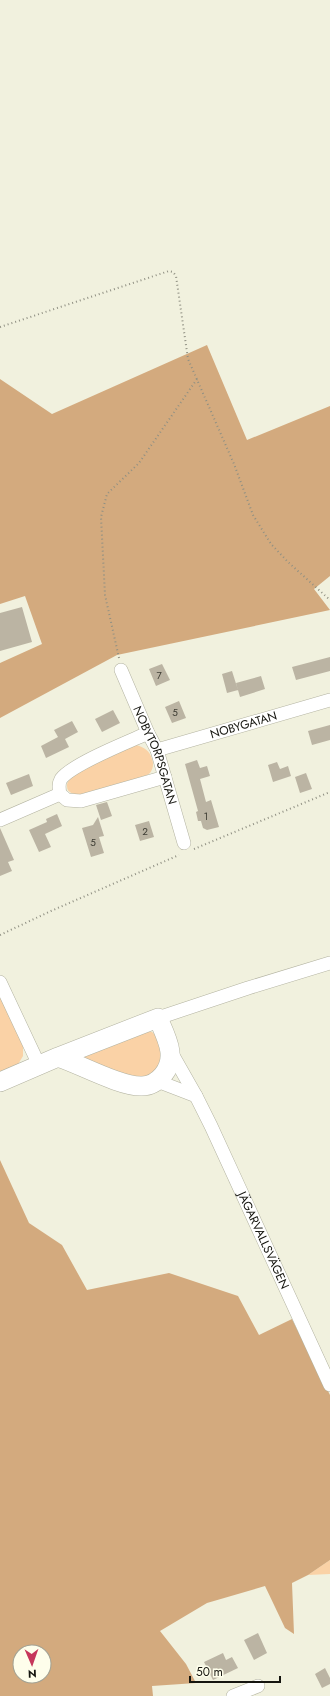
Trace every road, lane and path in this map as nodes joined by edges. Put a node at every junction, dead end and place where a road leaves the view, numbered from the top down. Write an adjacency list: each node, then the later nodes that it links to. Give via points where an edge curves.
1 (0, 327): 2 (path, via 169,271 173,272 176,276 188,358)
2 (197, 379): 3 (path, via 253,515 271,544); 4 (path, via 139,463 107,494 101,517 105,595)
3 (330, 600)
4 (121, 670): 6 (street, NOBYTORPSGATAN)
5 (330, 700): 7 (street, NOBYGATAN)
6 (148, 733): 7 (street, NOBYTORPSGATAN); 10 (street, via 70,770 60,780)
7 (157, 750): 8 (street, NOBYTORPSGATAN)
8 (165, 777): 10 (street, via 81,801 67,800); 12 (street, NOBYTORPSGATAN)
9 (330, 792): 12 (path)
10 (60, 794): 11 (street)
11 (0, 820)
12 (186, 849): 13 (path)
13 (0, 935)
14 (330, 964): 16 (street)
15 (0, 982): 19 (street)
16 (158, 1018): 17 (street, JÄGARVALLSVÄGEN); 18 (street)
17 (171, 1052): 20 (street, via 171,1062); 22 (street, JÄGARVALLSVÄGEN)
18 (58, 1057): 19 (street); 20 (street, via 128,1084 143,1086)
19 (39, 1065): 21 (street)
20 (157, 1081): 22 (street)
21 (0, 1082)
22 (196, 1096): 23 (street, JÄGARVALLSVÄGEN)
23 (330, 1385)
24 (258, 1686): 25 (street)
25 (233, 1696)

